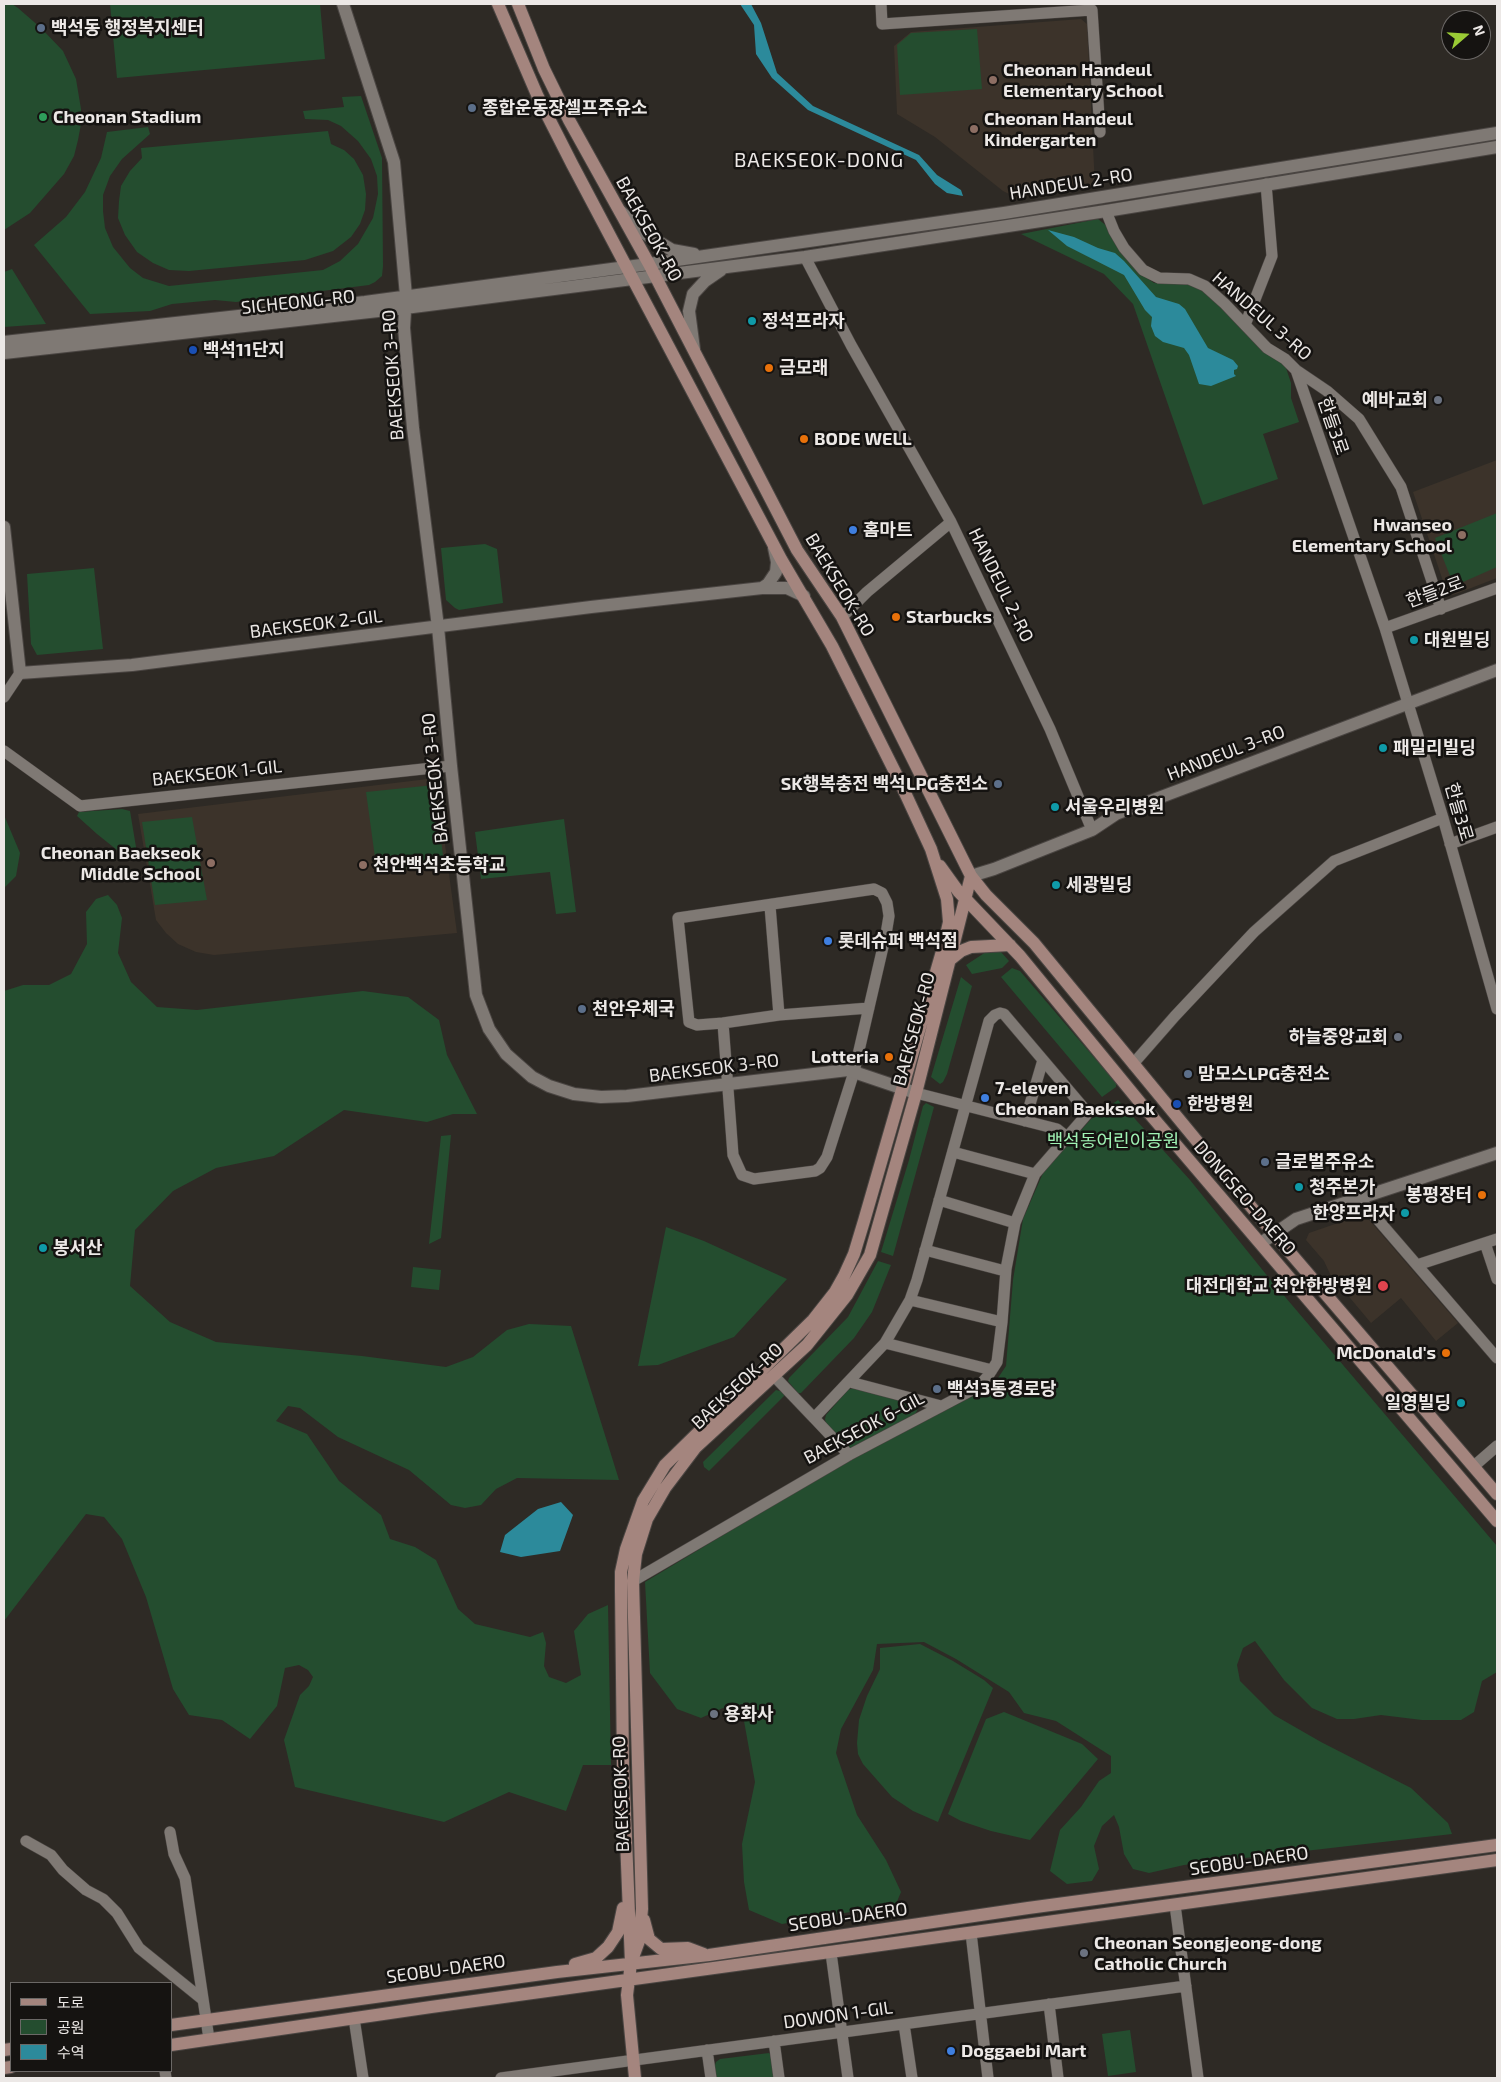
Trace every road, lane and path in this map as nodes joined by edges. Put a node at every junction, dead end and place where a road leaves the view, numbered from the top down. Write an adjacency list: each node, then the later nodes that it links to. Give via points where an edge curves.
1 (343, 4): 18 (street, BAEKSEOK 3-RO, via 394,162)
2 (498, 4): 14 (main road, BAEKSEOK-RO, via 538,97)
3 (518, 4): 9 (main road, BAEKSEOK-RO, via 544,69)
4 (881, 4): 5 (street, via 882,24 1092,10)
5 (1100, 132)
6 (1497, 133): 11 (street, HANDEUL 2-RO, via 1004,213)
7 (1497, 147): 8 (street, HANDEUL 2-RO)
8 (1266, 184): 10 (street, HANDEUL 2-RO); 19 (street, via 1272,256)
9 (618, 209): 11 (street, via 644,233 672,250); 13 (main road, BAEKSEOK-RO)
10 (1106, 211): 12 (street, HANDEUL 2-RO); 19 (street, HANDEUL 3-RO, via 1124,248 1143,270 1159,278 1189,279 1205,286)
11 (704, 256): 13 (street, HANDEUL 2-RO)
12 (805, 257): 15 (street, HANDEUL 2-RO); 24 (street, HANDEUL 2-RO)
13 (650, 264): 14 (street, SICHEONG-RO); 16 (main road, BAEKSEOK-RO)
14 (627, 267): 17 (main road, BAEKSEOK-RO); 18 (street, SICHEONG-RO)
15 (723, 268): 16 (street, HANDEUL 2-RO); 21 (street, via 704,281 694,294 689,311)
16 (656, 278): 17 (street, SICHEONG-RO); 21 (main road, BAEKSEOK-RO)
17 (633, 280): 18 (street, SICHEONG-RO); 26 (main road, BAEKSEOK-RO)
18 (405, 302): 20 (street, SICHEONG-RO); 22 (street, SICHEONG-RO); 32 (street, BAEKSEOK 3-RO, via 412,428)
19 (1245, 325): 23 (street, HANDEUL 3-RO, via 1267,348)
20 (4, 342)
21 (694, 352): 31 (main road, BAEKSEOK-RO, via 798,550)
22 (4, 353)
23 (1296, 370): 30 (street, HANDEUL 3-RO, via 1359,418 1401,487); 33 (street, 한들3로)
24 (951, 522): 31 (street, via 866,592); 42 (street, HANDEUL 2-RO, via 1046,720)
25 (4, 526): 35 (street)
26 (774, 545): 27 (street, via 776,572); 29 (main road, BAEKSEOK-RO)
27 (762, 588): 29 (street, BAEKSEOK 2-GIL, via 787,588); 32 (street, BAEKSEOK 2-GIL)
28 (1497, 588): 30 (street, 한들2로)
29 (804, 596): 44 (main road, BAEKSEOK-RO, via 832,646)
30 (1441, 609): 33 (street, 한들2로)
31 (842, 617): 45 (main road, BAEKSEOK-RO)
32 (438, 627): 35 (street, BAEKSEOK 2-GIL, via 132,665); 39 (street, BAEKSEOK 3-RO)
33 (1385, 628): 37 (street, 한들3로)
34 (1497, 670): 37 (street, HANDEUL 3-RO)
35 (20, 673): 36 (street)
36 (4, 697)
37 (1408, 703): 40 (street, 한들3로); 42 (street, HANDEUL 3-RO, via 1116,814)
38 (4, 751): 39 (street, BAEKSEOK 1-GIL, via 80,806)
39 (451, 766): 58 (street, BAEKSEOK 3-RO, via 476,995 489,1030 506,1054 532,1077 574,1094 627,1096)
40 (1443, 818): 43 (street, 한들3로); 56 (street, via 1334,861 1254,932)
41 (1497, 828): 43 (street)
42 (1092, 830): 45 (street, HANDEUL 3-RO)
43 (1450, 844): 52 (street, 한들3로)
44 (931, 849): 46 (main road, DONGSEO-DAERO); 48 (main road, BAEKSEOK-RO, via 947,899)
45 (971, 876): 46 (main road, BAEKSEOK-RO); 56 (main road, DONGSEO-DAERO, via 1034,943)
46 (962, 895): 48 (main road); 49 (main road, DONGSEO-DAERO); 50 (main road, BAEKSEOK-RO)
47 (770, 906): 51 (street, via 874,889 882,892 888,903 888,925); 53 (street); 54 (street, via 678,918 689,1022 697,1025)
48 (949, 922): 59 (main road, BAEKSEOK-RO)
49 (1010, 945): 50 (main road, via 971,947); 72 (main road, DONGSEO-DAERO)
50 (951, 959): 60 (main road, BAEKSEOK-RO)
51 (869, 1008): 53 (street); 57 (street)
52 (1497, 1009)
53 (779, 1015): 54 (street)
54 (723, 1023): 58 (street)
55 (1043, 1060): 61 (street, via 1004,1014 995,1015 989,1022); 62 (street); 63 (street, BAEKSEOK 6-GIL, via 1088,1112)
56 (1133, 1064): 70 (main road, DONGSEO-DAERO)
57 (854, 1072): 58 (street, BAEKSEOK 3-RO, via 848,1070); 58 (street, via 827,1157 820,1168 754,1179 742,1175 733,1155); 59 (street, BAEKSEOK 3-RO)
58 (727, 1084)
59 (902, 1088): 60 (street, BAEKSEOK 3-RO); 97 (main road, BAEKSEOK-RO, via 854,1254 835,1292 814,1320 665,1465 643,1500 634,1523 623,1564 621,1591)
60 (916, 1093): 61 (street, BAEKSEOK 3-RO); 83 (main road, BAEKSEOK-RO, via 870,1255 847,1295 807,1345)
61 (966, 1106): 62 (street, BAEKSEOK 3-RO); 64 (street)
62 (1025, 1121): 63 (street, BAEKSEOK 3-RO, via 1057,1129)
63 (1067, 1137): 66 (street, BAEKSEOK 6-GIL)
64 (953, 1152): 66 (street); 68 (street)
65 (1497, 1153): 67 (street)
66 (1035, 1174): 69 (street, BAEKSEOK 6-GIL)
67 (1360, 1199): 70 (street, via 1296,1219); 75 (street)
68 (939, 1200): 69 (street); 74 (street)
69 (1014, 1223): 76 (street, BAEKSEOK 6-GIL)
70 (1275, 1233): 72 (street); 89 (main road, DONGSEO-DAERO)
71 (1497, 1239): 73 (street)
72 (1261, 1243): 91 (main road, DONGSEO-DAERO)
73 (1485, 1243): 75 (street); 77 (street)
74 (925, 1250): 76 (street); 78 (street)
75 (1417, 1265): 81 (street)
76 (1005, 1271): 79 (street, BAEKSEOK 6-GIL)
77 (1497, 1279)
78 (910, 1300): 79 (street); 80 (street)
79 (1002, 1322): 82 (street, BAEKSEOK 6-GIL, via 997,1362)
80 (885, 1343): 82 (street); 84 (street)
81 (1497, 1358)
82 (992, 1370): 85 (street, BAEKSEOK 6-GIL, via 978,1387)
83 (774, 1376): 86 (street); 92 (main road, BAEKSEOK-RO, via 696,1447 665,1488 647,1519)
84 (850, 1382): 85 (street); 86 (street)
85 (941, 1406): 88 (street, BAEKSEOK 6-GIL)
86 (814, 1418): 88 (street)
87 (1497, 1446): 89 (street)
88 (849, 1455): 92 (street, BAEKSEOK 6-GIL)
89 (1474, 1466): 90 (main road, DONGSEO-DAERO)
90 (1497, 1494)
91 (1497, 1521)
92 (632, 1580): 99 (main road, BAEKSEOK-RO)
93 (170, 1832): 107 (street, via 174,1854 184,1878)
94 (26, 1841): 107 (street, via 51,1855 86,1890 103,1899 117,1913 139,1948)
95 (1496, 1846): 96 (street, SEOBU-DAERO); 102 (main road, SEOBU-DAERO, via 1028,1908)
96 (1497, 1861): 98 (main road, SEOBU-DAERO)
97 (627, 1893): 103 (main road, BAEKSEOK-RO); 104 (main road, via 618,1932 608,1947 596,1958)
98 (1175, 1905): 100 (main road, SEOBU-DAERO); 106 (street)
99 (642, 1909): 102 (main road, via 648,1939 661,1949 688,1948); 103 (main road, BAEKSEOK-RO, via 638,1941)
100 (971, 1933): 101 (main road, SEOBU-DAERO); 109 (street)
101 (831, 1953): 105 (main road, SEOBU-DAERO); 114 (street)
102 (709, 1955): 103 (main road, SEOBU-DAERO)
103 (630, 1963): 104 (main road, SEOBU-DAERO); 105 (main road, BAEKSEOK-RO)
104 (557, 1972): 111 (main road, SEOBU-DAERO)
105 (628, 1981): 110 (main road, SEOBU-DAERO); 119 (main road, BAEKSEOK-RO)
106 (1186, 1986): 108 (street, DOWON 1-GIL); 130 (street)
107 (202, 1999): 111 (street)
108 (1049, 2004): 109 (street, DOWON 1-GIL); 129 (street)
109 (979, 2014): 112 (street, DOWON 1-GIL); 128 (street)
110 (354, 2018): 115 (main road, SEOBU-DAERO); 121 (street)
111 (205, 2020): 113 (main road, SEOBU-DAERO); 115 (street)
112 (904, 2024): 114 (street, DOWON 1-GIL); 127 (street)
113 (172, 2026)
114 (841, 2032): 116 (street, DOWON 1-GIL); 126 (street)
115 (209, 2039): 117 (main road, SEOBU-DAERO)
116 (774, 2041): 118 (street, DOWON 1-GIL); 125 (street)
117 (172, 2045)
118 (707, 2050): 119 (street, DOWON 1-GIL); 124 (street)
119 (633, 2060): 120 (street, DOWON 1-GIL); 123 (main road, BAEKSEOK-RO)
120 (533, 2076): 122 (street, DOWON 1-GIL)
121 (363, 2078)
122 (501, 2078)
123 (635, 2078)
124 (711, 2078)
125 (779, 2078)
126 (848, 2078)
127 (912, 2078)
128 (988, 2078)
129 (1058, 2078)
130 (1198, 2078)

